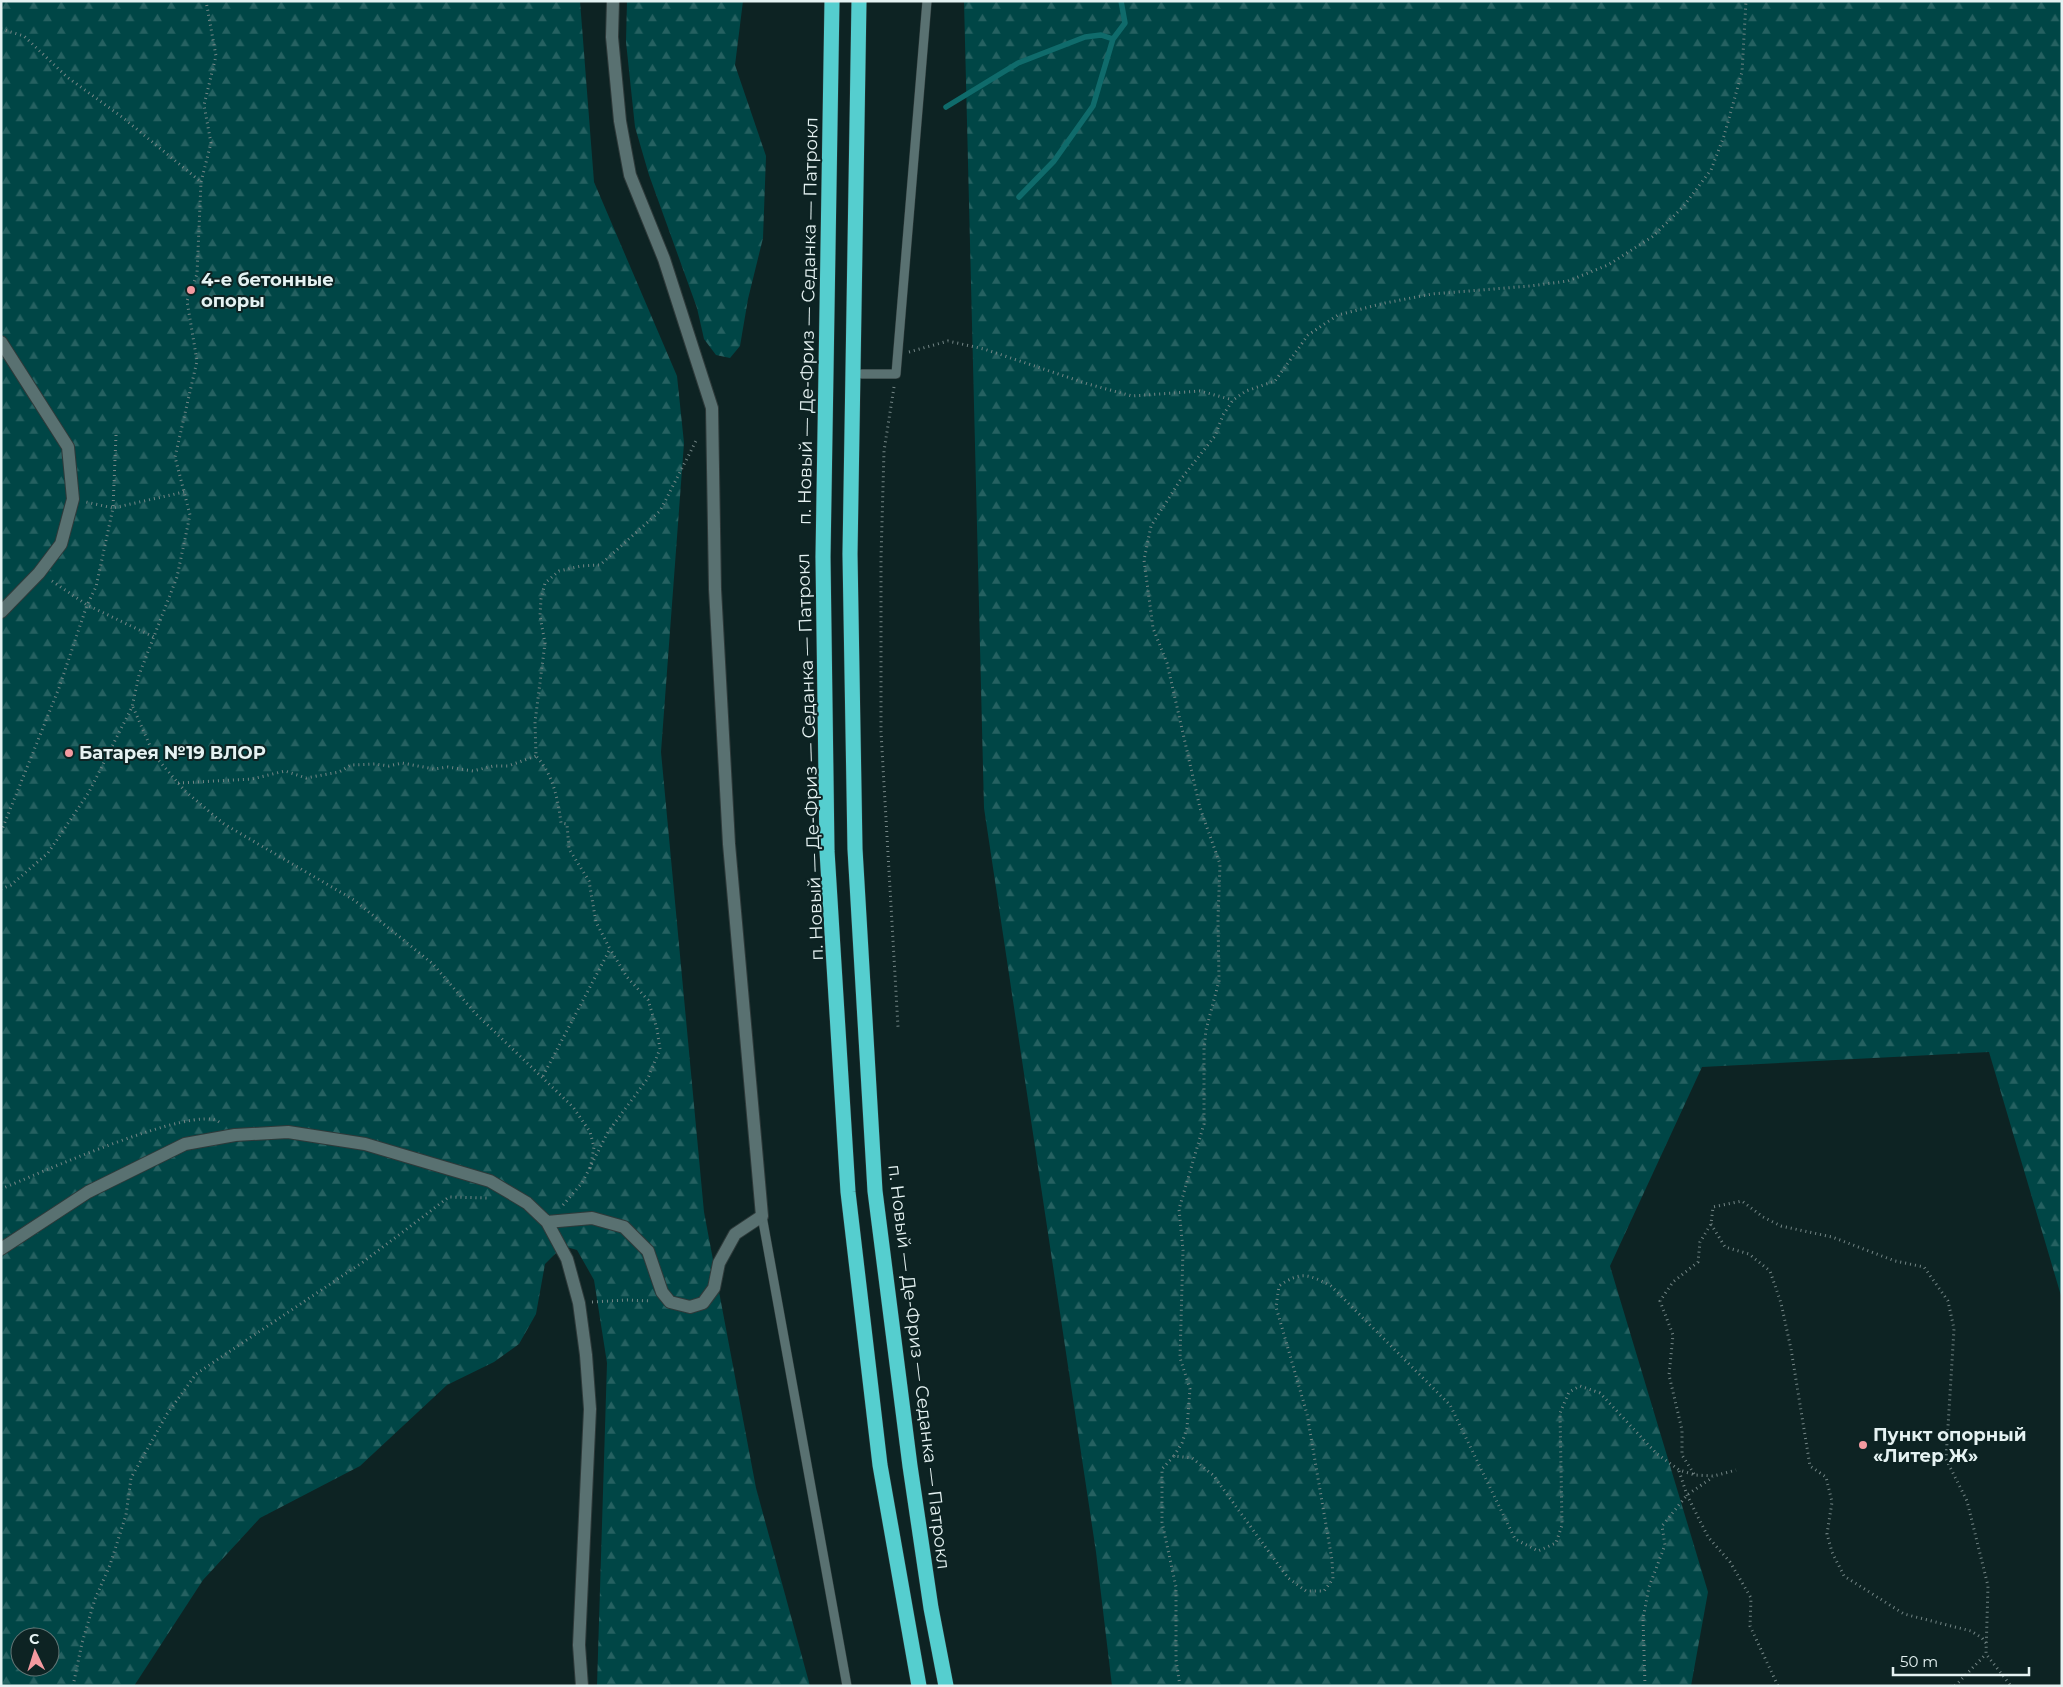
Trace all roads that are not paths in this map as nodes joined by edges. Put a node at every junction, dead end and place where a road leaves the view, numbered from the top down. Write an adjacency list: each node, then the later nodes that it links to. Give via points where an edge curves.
1 (614, 1): 8 (street, via 612,37 620,121 630,175 664,259 712,408 715,589 729,844)
2 (832, 1): 13 (highway, п. Новый — Де-Фриз — Седанка — Патрокл, via 822,557 827,851 848,1192 880,1465)
3 (859, 1): 14 (highway, п. Новый — Де-Фриз — Седанка — Патрокл, via 850,554 855,849 875,1191 910,1466)
4 (927, 1): 6 (lane, via 896,374)
5 (1, 342): 7 (street, via 68,446 73,499 61,544)
6 (862, 374)
7 (1, 612)
8 (762, 1216): 9 (street, via 735,1234 719,1263 714,1288 703,1303 690,1307 670,1302 662,1292 648,1251 624,1228 592,1218); 12 (lane)
9 (547, 1222): 10 (street, via 527,1203 490,1181 365,1144 288,1132 235,1135 186,1144 88,1192); 11 (street, via 567,1259 579,1303 586,1354 590,1409 579,1645)
10 (1, 1249)
11 (582, 1686)
12 (847, 1686)
13 (919, 1686)
14 (946, 1686)

